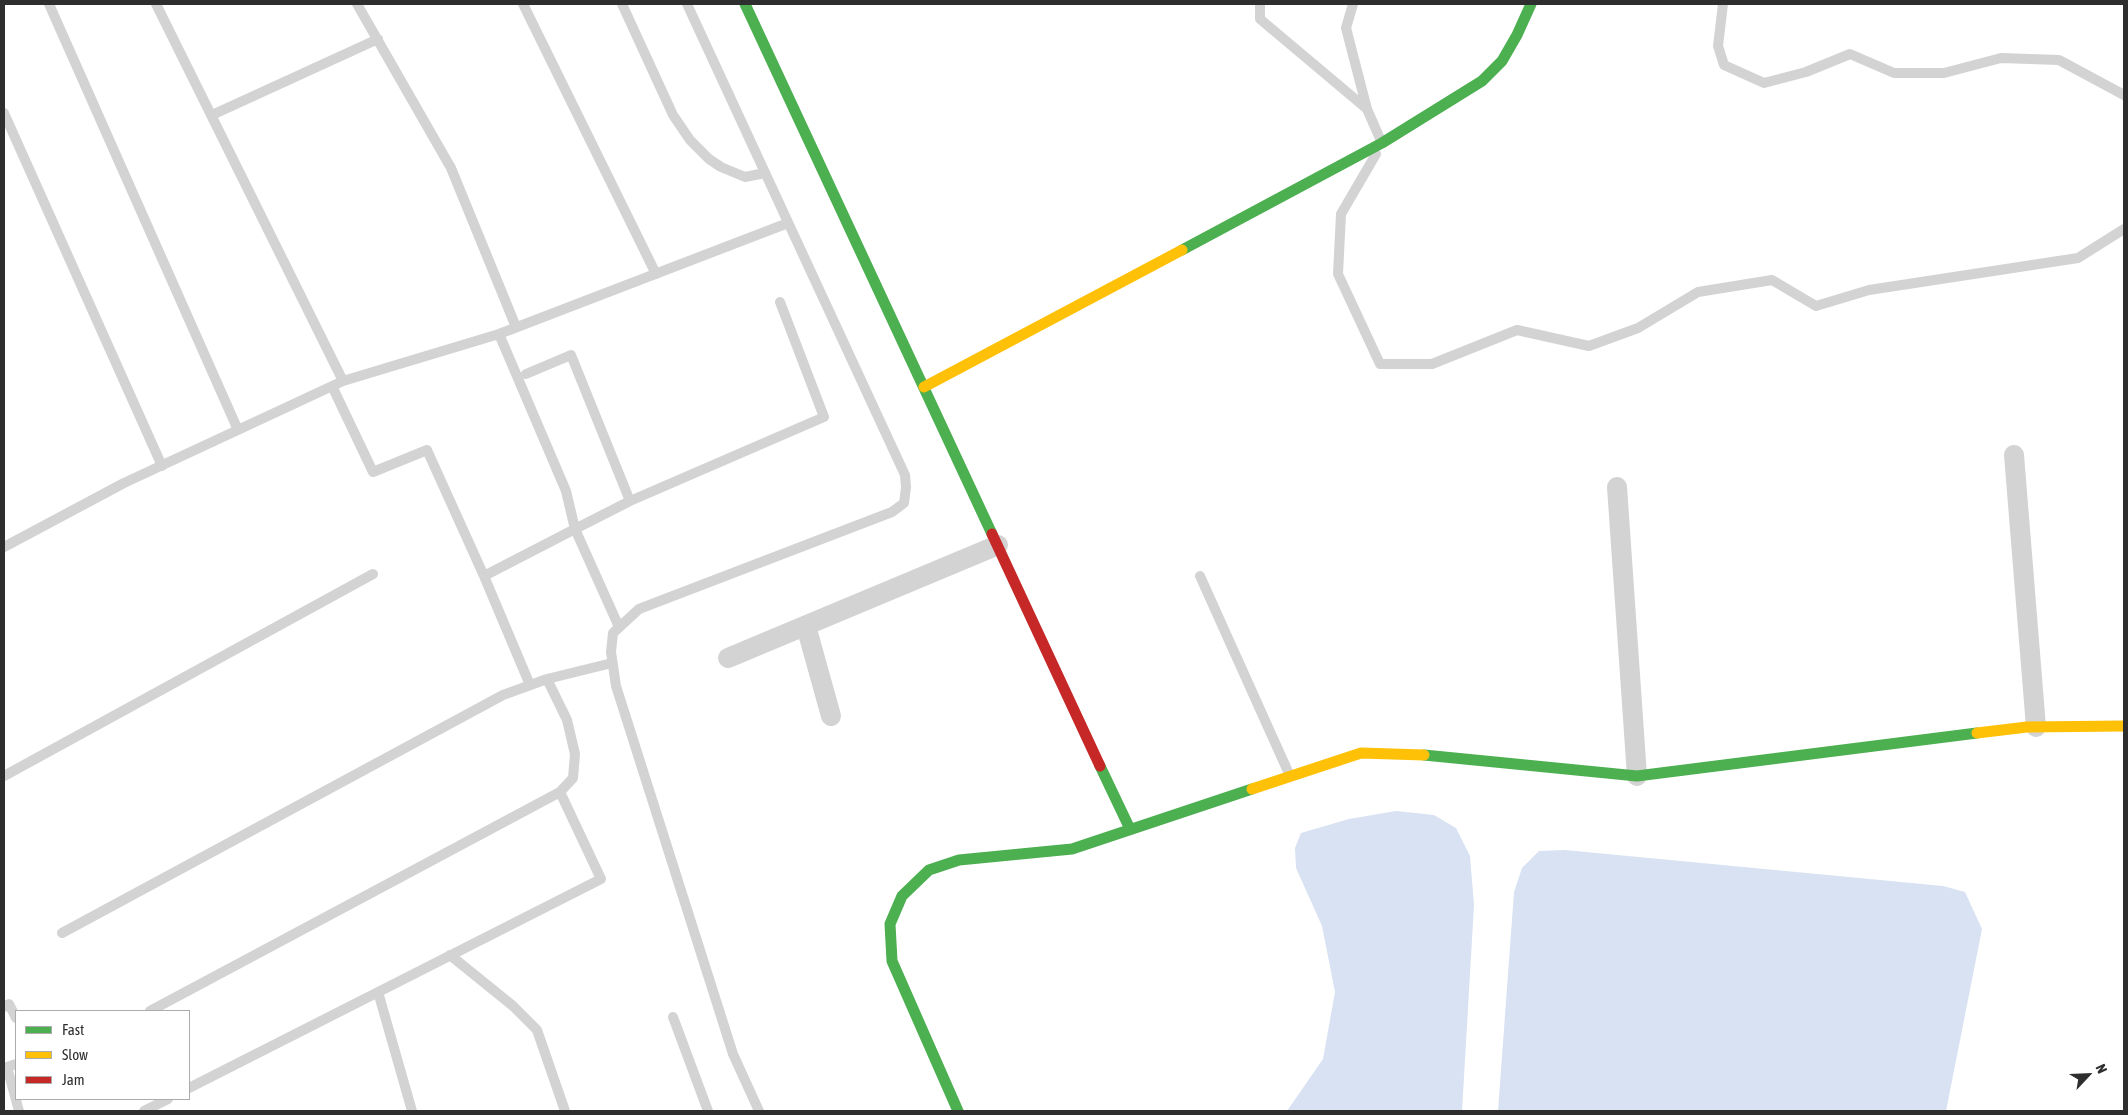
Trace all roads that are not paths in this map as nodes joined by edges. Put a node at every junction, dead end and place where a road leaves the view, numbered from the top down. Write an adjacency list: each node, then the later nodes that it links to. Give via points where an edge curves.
1 (49, 4): 29 (lane)
2 (156, 4): 16 (lane)
3 (357, 4): 12 (lane)
4 (523, 4): 21 (lane)
5 (622, 4): 18 (lane, via 673,116 690,140 709,160 722,168 745,177)
6 (687, 4): 18 (lane)
7 (745, 4): 28 (street)
8 (1260, 4): 14 (lane, via 1260,19)
9 (1353, 4): 14 (lane, via 1346,28)
10 (1531, 4): 17 (street, via 1502,61 1482,81)
11 (1724, 4): 13 (lane, via 1718,46 1724,65 1764,83 1806,72 1850,54 1894,73 1944,73 2001,58 2058,60)
12 (378, 39): 16 (lane); 23 (lane, via 451,168)
13 (2124, 95)
14 (1367, 109): 17 (lane)
15 (4, 113): 31 (lane)
16 (212, 115): 26 (lane)
17 (1382, 143): 20 (lane, via 1341,214 1338,274 1380,364 1432,364 1517,330 1589,346 1638,328 1698,292 1772,280 1816,306 1869,290 2078,258); 28 (street)
18 (765, 173): 19 (lane)
19 (788, 223): 21 (lane); 41 (lane, via 905,475 904,502 892,512 639,609)
20 (2124, 229)
21 (656, 274): 23 (lane)
22 (780, 302): 33 (lane, via 824,417)
23 (516, 327): 24 (lane)
24 (499, 334): 26 (lane); 34 (lane, via 566,492)
25 (526, 374): 33 (lane, via 571,355)
26 (343, 381): 27 (lane)
27 (332, 386): 29 (lane); 38 (lane, via 373,472 427,450)
28 (924, 387): 35 (street)
29 (238, 430): 31 (lane)
30 (2014, 455): 48 (street)
31 (162, 466): 36 (lane)
32 (1617, 487): 51 (street)
33 (630, 501): 34 (lane)
34 (575, 529): 38 (lane); 41 (lane)
35 (998, 545): 40 (street); 53 (street)
36 (4, 547)
37 (373, 574): 49 (lane)
38 (484, 576): 45 (lane)
39 (1200, 576): 50 (lane)
40 (806, 626): 42 (street); 46 (street)
41 (619, 627): 43 (lane, via 614,633 610,652)
42 (728, 658)
43 (612, 663): 44 (lane); 69 (lane, via 616,686 733,1054)
44 (546, 679): 45 (lane); 52 (lane, via 567,720 575,754 573,778)
45 (530, 685): 54 (lane, via 503,695)
46 (831, 716)
47 (2124, 726): 48 (street)
48 (2036, 727): 51 (street)
49 (4, 776)
50 (1290, 776): 51 (street, via 1361,753 1406,754); 53 (street)
51 (1637, 776)
52 (560, 792): 55 (lane, via 601,878); 58 (lane)
53 (1130, 829): 70 (street, via 1072,849 959,860 929,870 902,896 890,924 892,961)
54 (62, 933)
55 (450, 955): 56 (lane); 67 (lane, via 538,1030)
56 (378, 992): 62 (lane); 66 (lane)
57 (4, 1007): 59 (lane, via 9,1004)
58 (152, 1010)
59 (15, 1016)
60 (673, 1017): 68 (lane)
61 (9, 1066): 63 (lane)
62 (190, 1087)
63 (15, 1093)
64 (166, 1100): 65 (lane)
65 (144, 1111)
66 (412, 1111)
67 (565, 1111)
68 (708, 1111)
69 (759, 1111)
70 (958, 1111)

